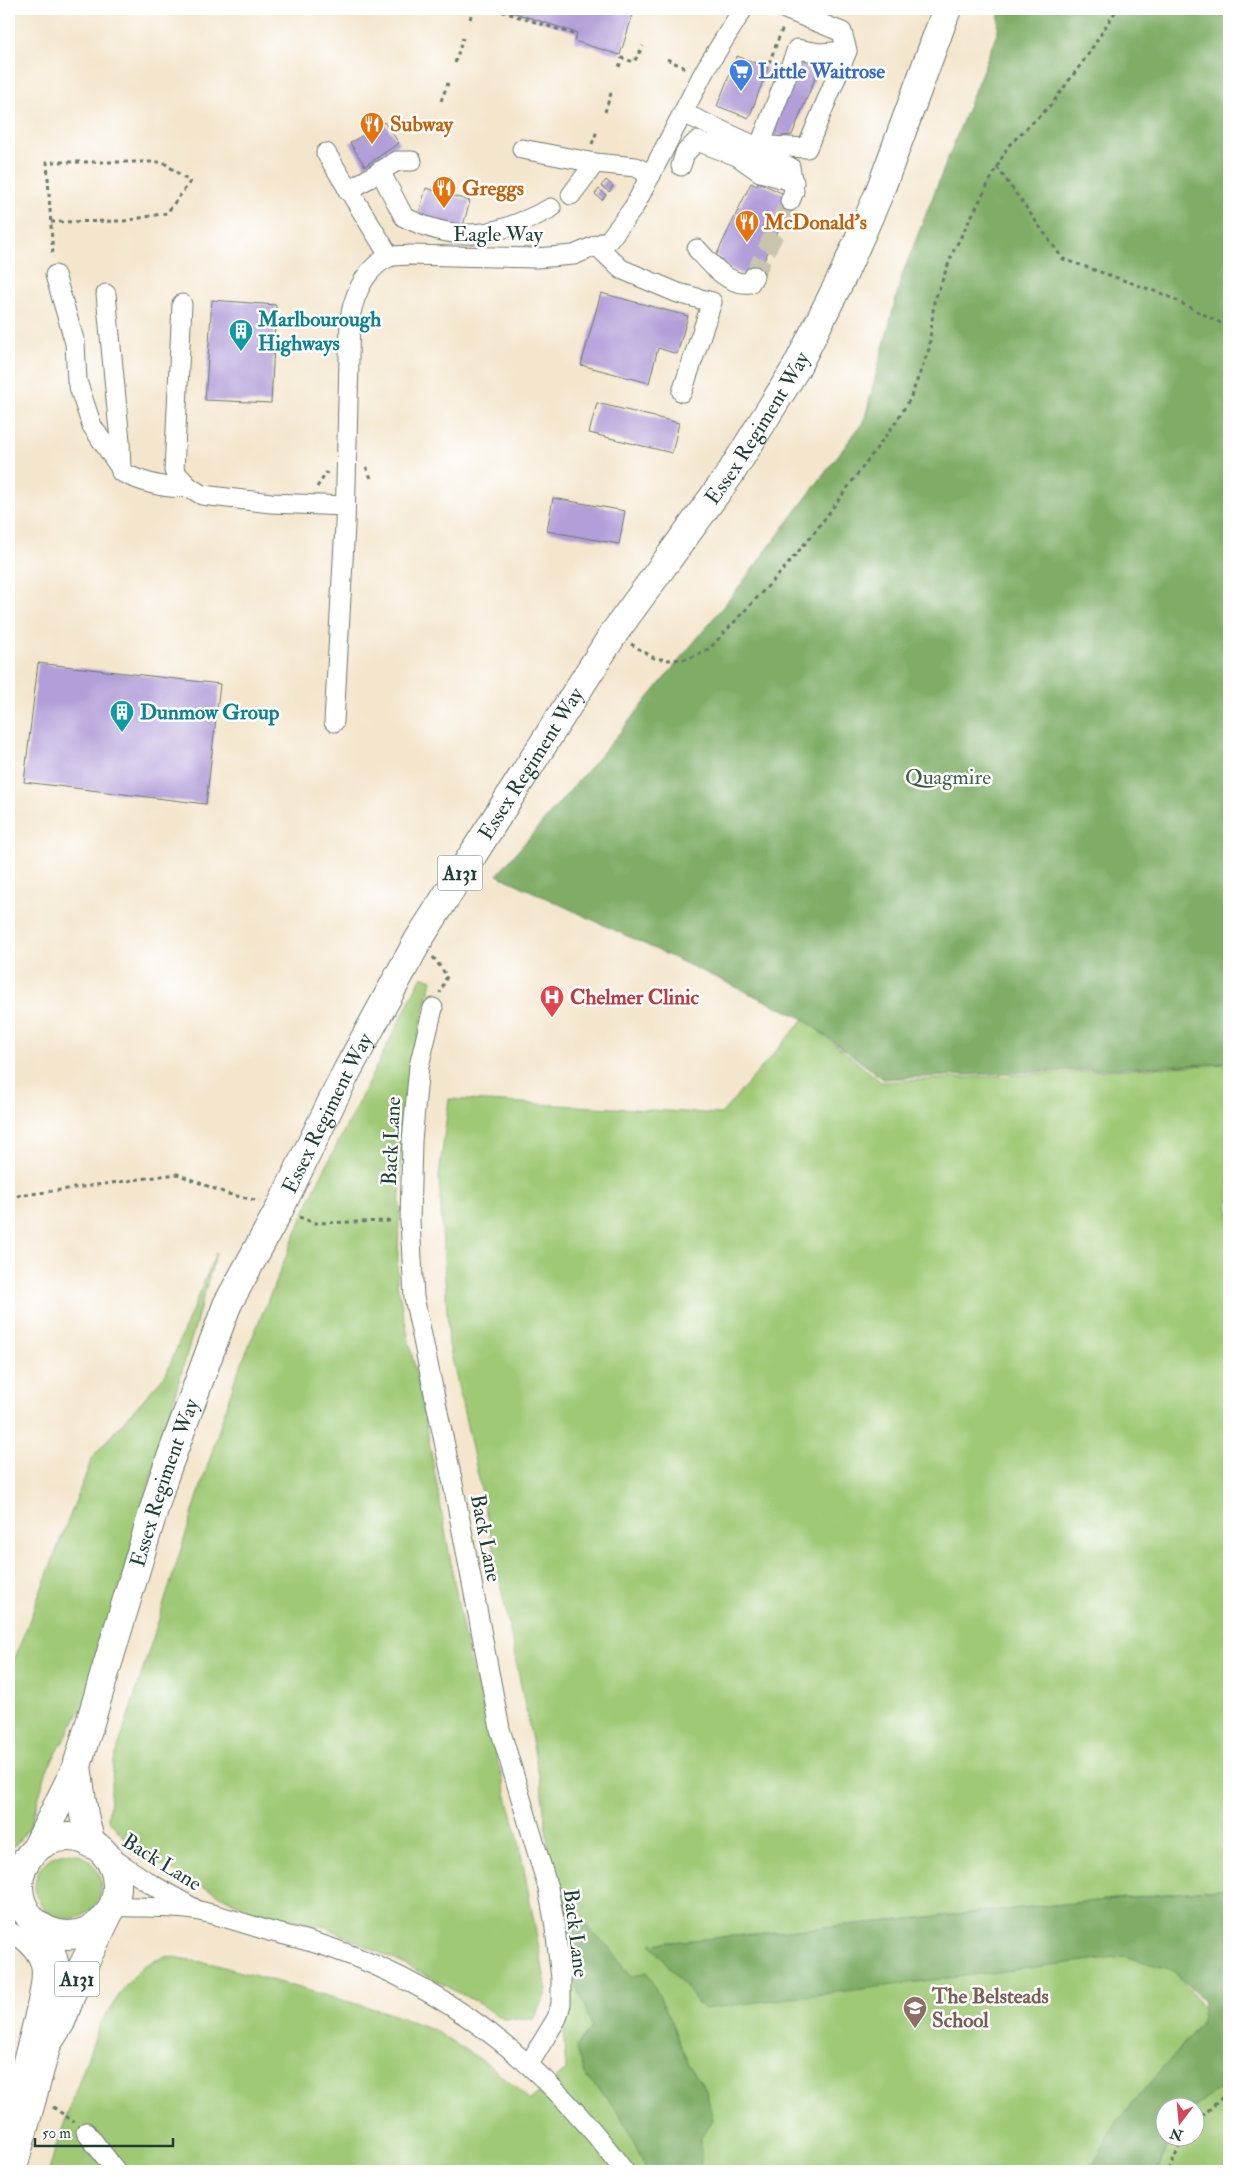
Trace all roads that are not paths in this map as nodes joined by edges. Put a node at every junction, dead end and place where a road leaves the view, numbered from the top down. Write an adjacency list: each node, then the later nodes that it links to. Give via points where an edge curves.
1 (743, 9): 5 (street, Eagle Way)
2 (947, 9): 31 (highway, Essex Regiment Way / A131, via 878,196 796,368 730,474 614,633 419,939 347,1071 280,1210 227,1305 163,1479)
3 (782, 15): 4 (street, via 842,32)
4 (847, 51): 6 (street, via 807,148); 6 (street, via 820,53 797,49)
5 (683, 113): 6 (street, via 753,145); 13 (street, Eagle Way)
6 (760, 145)
7 (522, 149): 10 (street)
8 (326, 153): 14 (street)
9 (412, 161): 12 (street, via 397,161)
10 (595, 163): 13 (street, via 636,167); 15 (street)
11 (681, 166): 16 (street, via 685,153 697,141 737,156 756,155 790,167 794,182)
12 (380, 171): 14 (street); 17 (street, via 404,217 460,236 508,229)
13 (651, 175): 18 (street, Eagle Way, via 634,207 609,240)
14 (348, 191): 20 (street)
15 (571, 195)
16 (790, 201)
17 (551, 208)
18 (596, 245): 20 (street, Eagle Way, via 574,254 536,258); 25 (street, via 620,269 678,293 712,302)
19 (697, 249): 22 (street, via 717,271 744,284 750,283)
20 (390, 257): 28 (street, via 368,273 355,294 350,317)
21 (55, 275): 26 (street, via 75,343 77,381 92,426)
22 (754, 276)
23 (106, 294): 26 (street)
24 (182, 304): 27 (street, via 174,471)
25 (682, 392)
26 (121, 469): 27 (street, via 121,472 143,482)
27 (188, 487): 28 (street, via 202,495 230,500)
28 (345, 511): 29 (street)
29 (334, 722)
30 (434, 1008): 39 (street, Back Lane, via 418,1066 412,1141 410,1221 414,1297 500,1729 548,1888 554,1920 561,2004 557,2018)
31 (77, 1766): 32 (highway, Essex Regiment Way / A131, via 84,1815); 33 (highway, Essex Regiment Way / A131)
32 (97, 1848): 33 (highway, via 68,1837 52,1840); 35 (highway, via 111,1862 115,1873 117,1885); 36 (street, Back Lane)
33 (36, 1849): 34 (highway)
34 (15, 1874): 37 (highway, via 23,1907)
35 (110, 1910): 36 (street, Back Lane); 37 (highway, via 96,1926 78,1934 57,1934); 38 (highway, A131, via 78,1976 61,2022)
36 (198, 1911): 39 (street, Back Lane, via 331,1948 380,1968 465,2016 510,2046)
37 (20, 1919): 38 (highway, A131, via 47,1944 57,1973 47,2018); 40 (street, via 18,1936 32,1948 41,1964 41,1978 37,2005)
38 (48, 2044): 42 (highway, A131)
39 (529, 2064): 44 (street, Back Lane, via 596,2134)
40 (9, 2108)
41 (86, 2132): 43 (street)
42 (12, 2171)
43 (116, 2171)
44 (624, 2171)

